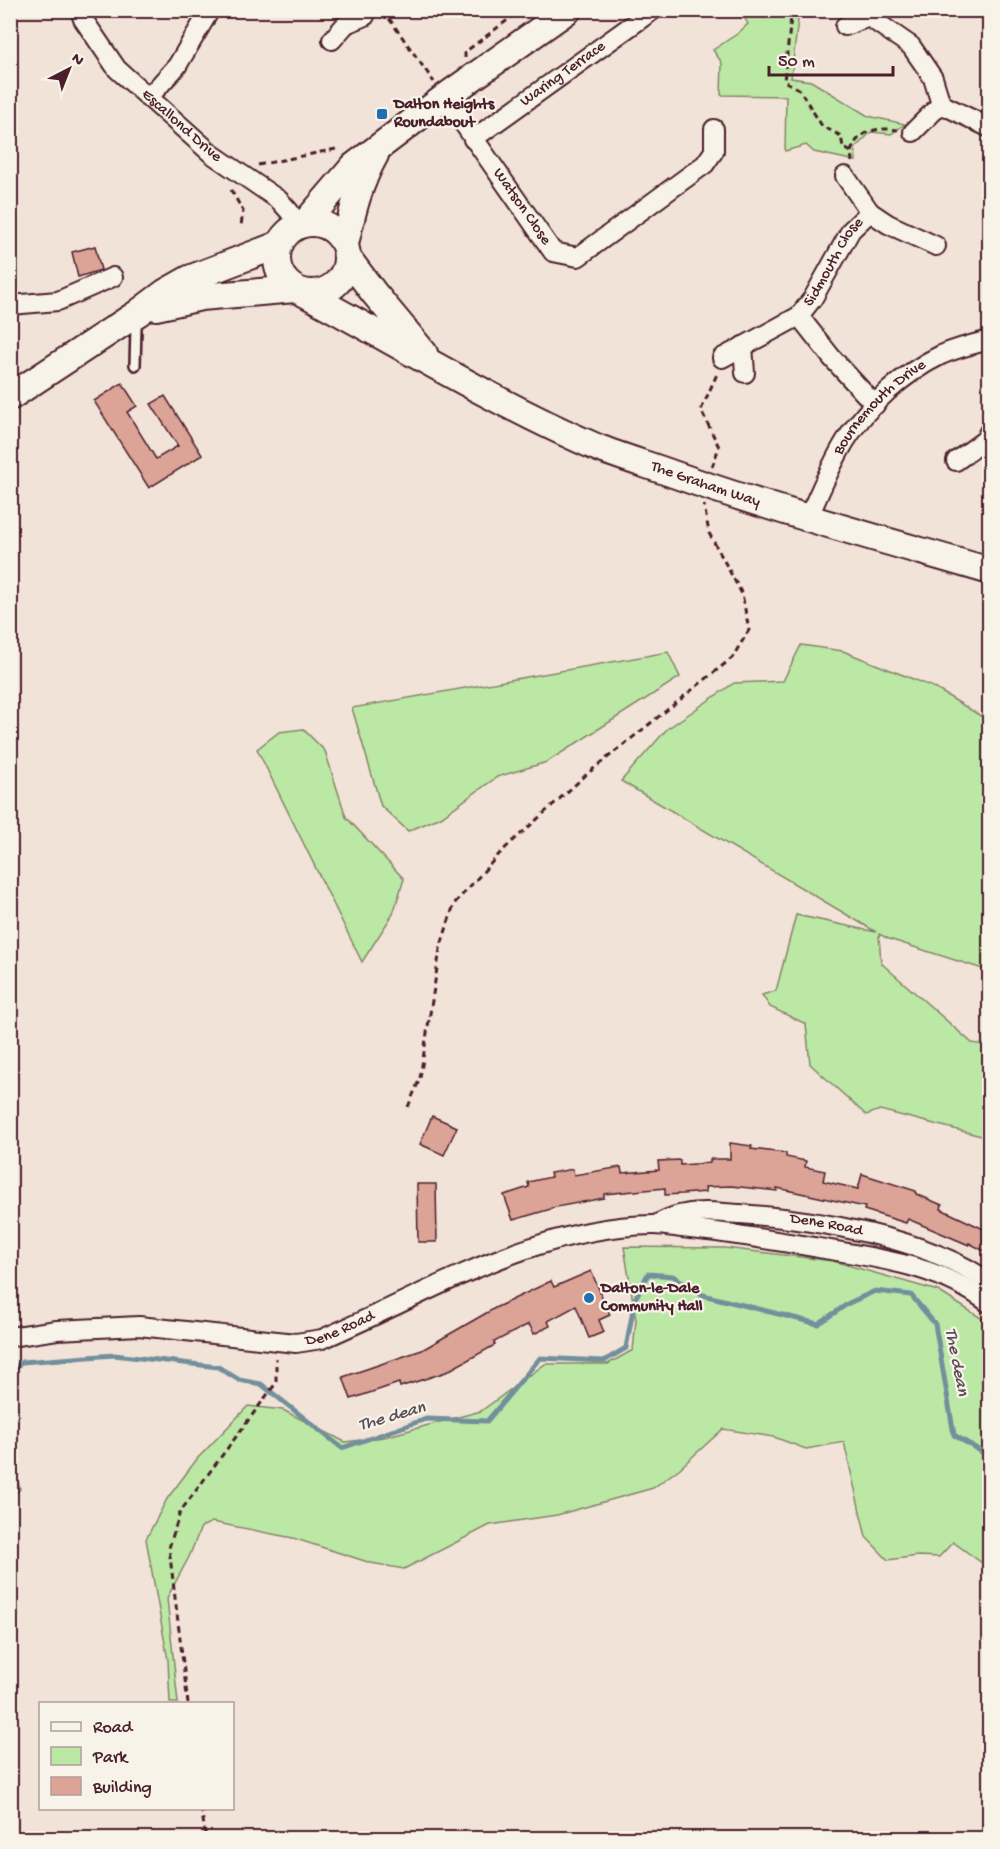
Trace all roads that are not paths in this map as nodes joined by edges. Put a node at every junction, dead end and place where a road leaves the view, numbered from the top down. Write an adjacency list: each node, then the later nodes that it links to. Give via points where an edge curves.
1 (80, 10): 11 (street, Escallond Drive, via 117,69)
2 (210, 10): 11 (street, via 177,66)
3 (568, 10): 10 (main road)
4 (653, 10): 16 (street, Waring Terrace)
5 (374, 13): 7 (street)
6 (871, 14): 8 (street); 12 (street, via 912,46 933,78)
7 (340, 17): 9 (street)
8 (845, 26)
9 (332, 40)
10 (445, 97): 16 (street, Watson Close); 17 (main road)
11 (148, 98): 20 (street, Escallond Drive, via 212,154 279,200)
12 (941, 104): 13 (street); 15 (street)
13 (990, 128)
14 (714, 129): 16 (street, Watson Close, via 714,151 705,164 578,257 553,252)
15 (913, 132)
16 (473, 139)
17 (378, 150): 20 (main road, via 354,166); 23 (main road, via 364,174 352,211)
18 (845, 176): 19 (street, Sidmouth Close)
19 (870, 212): 22 (street, Sidmouth Close); 28 (street, Sidmouth Close, via 850,230)
20 (302, 224): 21 (main road, via 286,233); 23 (main road, via 329,227 338,234)
21 (278, 245): 25 (main road, via 278,270); 27 (main road, via 189,279)
22 (937, 246)
23 (346, 250): 25 (main road, via 345,270 338,282 327,290); 32 (main road, The Graham Way, via 374,293)
24 (113, 277): 26 (street, via 58,301)
25 (299, 291): 27 (main road, via 201,297 170,302); 32 (main road, The Graham Way)
26 (10, 305)
27 (136, 315): 33 (lane); 35 (main road)
28 (799, 316): 30 (street, Sidmouth Close); 36 (street, Sidmouth Close)
29 (990, 340): 36 (street, Bournemouth Drive, via 940,356 894,386)
30 (743, 346): 31 (street, Sidmouth Close); 34 (street)
31 (722, 358)
32 (434, 364): 39 (main road, The Graham Way, via 524,414 704,495)
33 (135, 365)
34 (745, 373)
35 (10, 397)
36 (875, 405): 39 (street, Bournemouth Drive, via 846,440)
37 (988, 437): 38 (street)
38 (956, 461)
39 (808, 518): 40 (main road, The Graham Way)
40 (990, 571)
41 (655, 1225): 42 (street, Dene Road, via 686,1213 765,1216 856,1230); 43 (street, Dene Road); 47 (street, Dene Road, via 598,1229 546,1242 322,1339 296,1343 139,1326)
42 (908, 1245): 43 (lane); 44 (street, Dene Road)
43 (902, 1264): 44 (street, Dene Road, via 933,1273)
44 (959, 1274): 45 (street, Dene Road); 46 (street, Dene Road)
45 (990, 1283)
46 (990, 1304)
47 (10, 1337)

